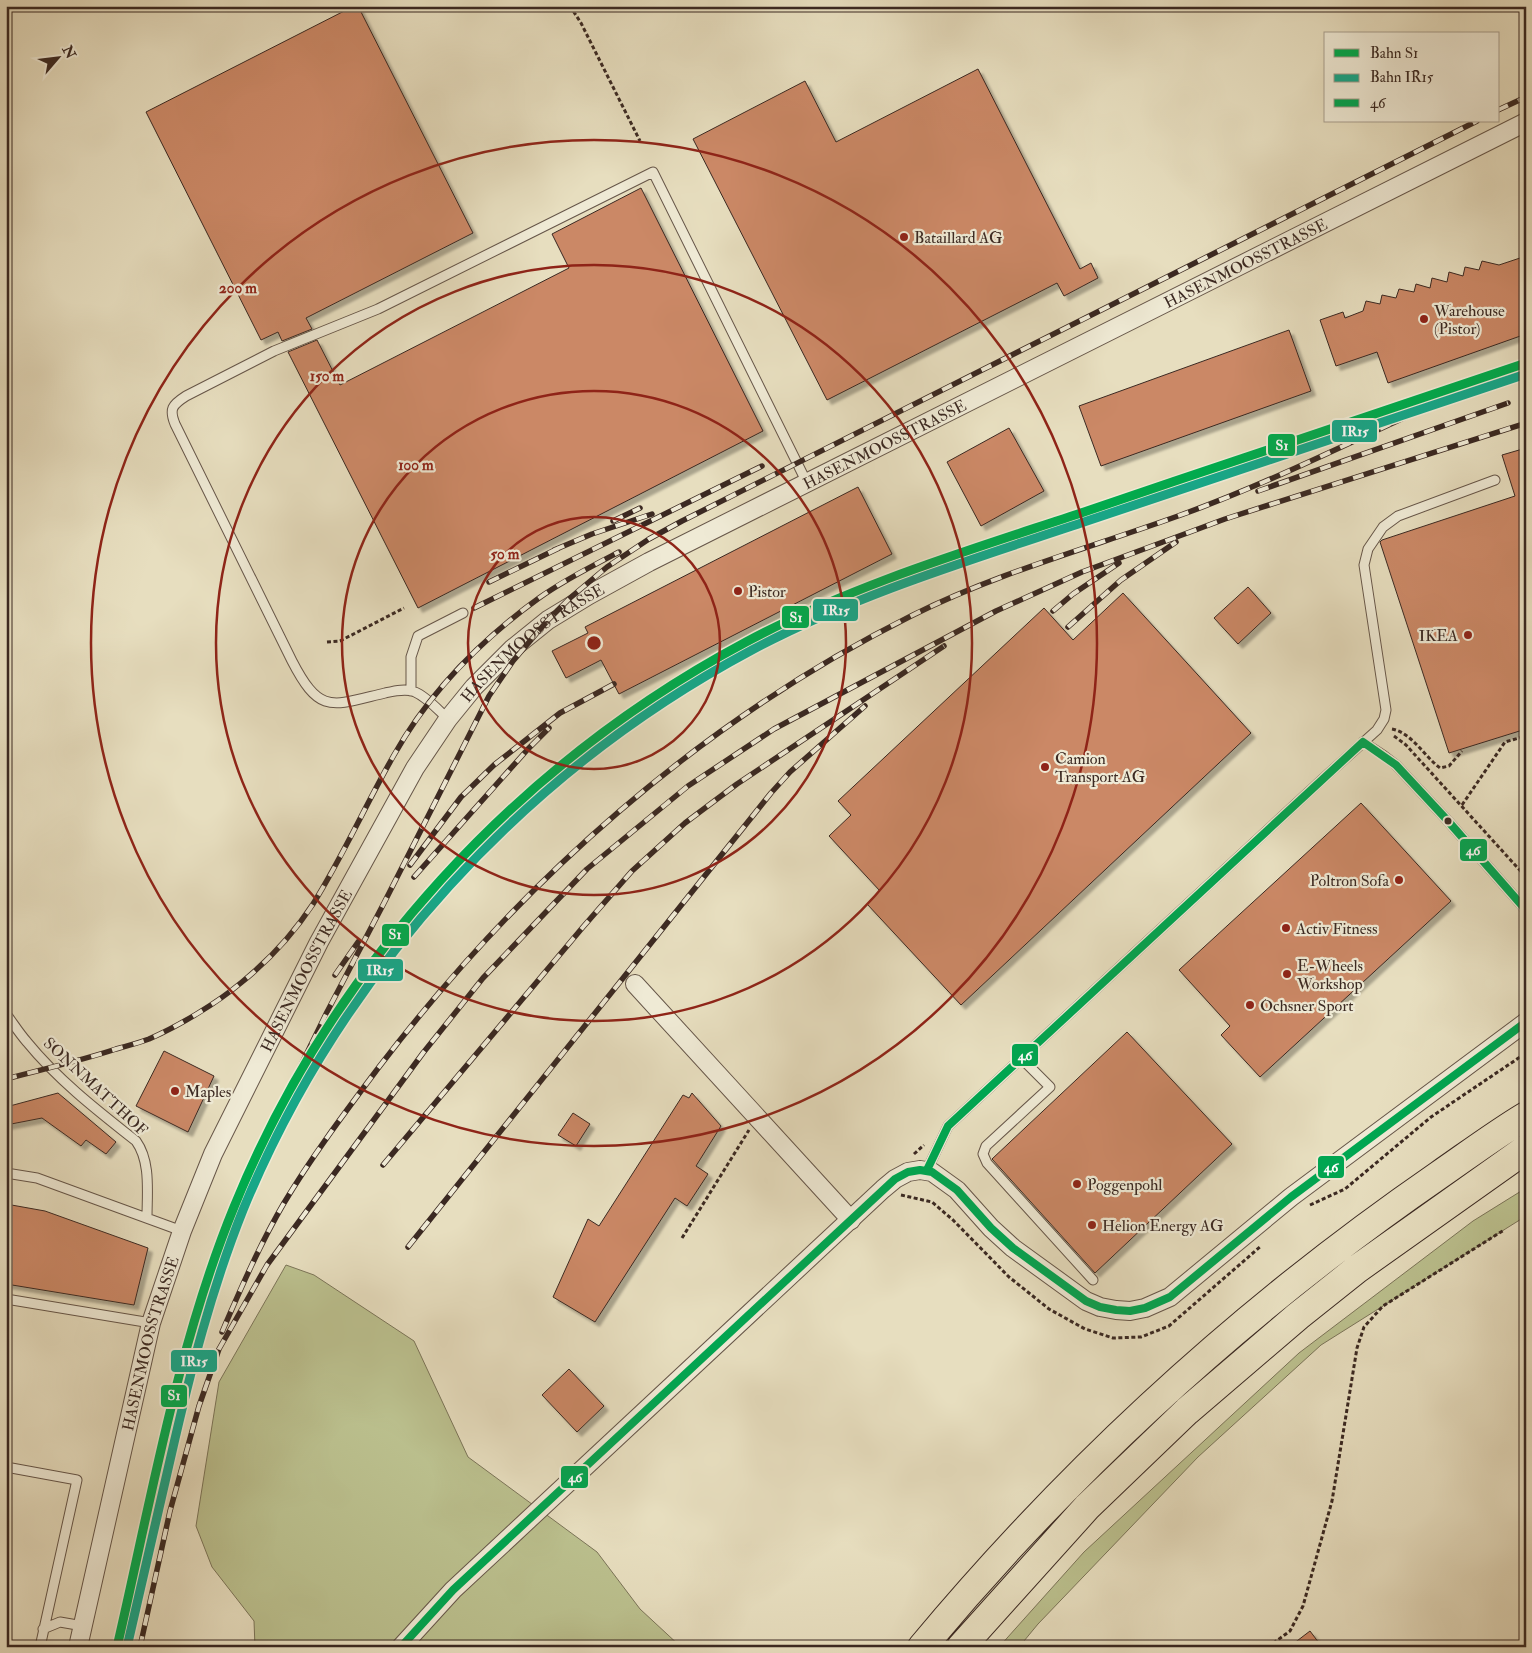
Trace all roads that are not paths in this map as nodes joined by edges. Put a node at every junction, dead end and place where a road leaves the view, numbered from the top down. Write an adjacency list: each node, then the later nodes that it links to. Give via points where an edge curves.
1 (1526, 122): 3 (street, HASENMOOSSTRASSE)
2 (1495, 480): 7 (lane, via 1398,516 1383,527 1368,549 1364,565 1386,710 1379,728)
3 (807, 483): 5 (lane, via 653,172 378,309 274,351 176,403 172,413 175,424 308,689 323,700 335,703 388,692); 6 (street, HASENMOOSSTRASSE, via 649,562 559,613 495,665)
4 (463, 613): 5 (lane, via 418,636 411,657)
5 (411, 691): 6 (lane, via 425,698)
6 (448, 719): 19 (street, HASENMOOSSTRASSE, via 415,768 319,942 213,1154)
7 (1363, 742): 8 (lane, via 1396,765); 12 (lane)
8 (1526, 910)
9 (635, 984): 18 (street)
10 (6, 1014): 17 (lane, SONNMATTHOF, via 49,1067 136,1141 146,1160)
11 (1526, 1022): 15 (street, via 1324,1172 1170,1297 1145,1308 1116,1310 1086,1301 1014,1248 946,1181)
12 (1022, 1059): 15 (lane, via 948,1126); 20 (lane, via 1050,1087 986,1146 983,1154 987,1163)
13 (1526, 1116): 29 (highway, via 1384,1214 1284,1290 1220,1345 1092,1462 1024,1532)
14 (1526, 1150): 30 (highway, via 1350,1275 1187,1411 1087,1507)
15 (927, 1170): 18 (street, via 901,1175)
16 (6, 1172): 17 (lane, via 36,1178)
17 (147, 1218): 19 (lane)
18 (852, 1220): 28 (street, via 453,1590)
19 (182, 1231): 22 (street, HASENMOOSSTRASSE)
20 (1093, 1280)
21 (6, 1300): 22 (lane)
22 (151, 1323): 24 (street, HASENMOOSSTRASSE)
23 (6, 1467): 25 (lane, via 77,1480)
24 (82, 1626): 25 (lane, via 60,1622); 27 (street, HASENMOOSSTRASSE)
25 (43, 1629): 26 (lane)
26 (40, 1647)
27 (78, 1647)
28 (401, 1647)
29 (922, 1647)
30 (961, 1647)

